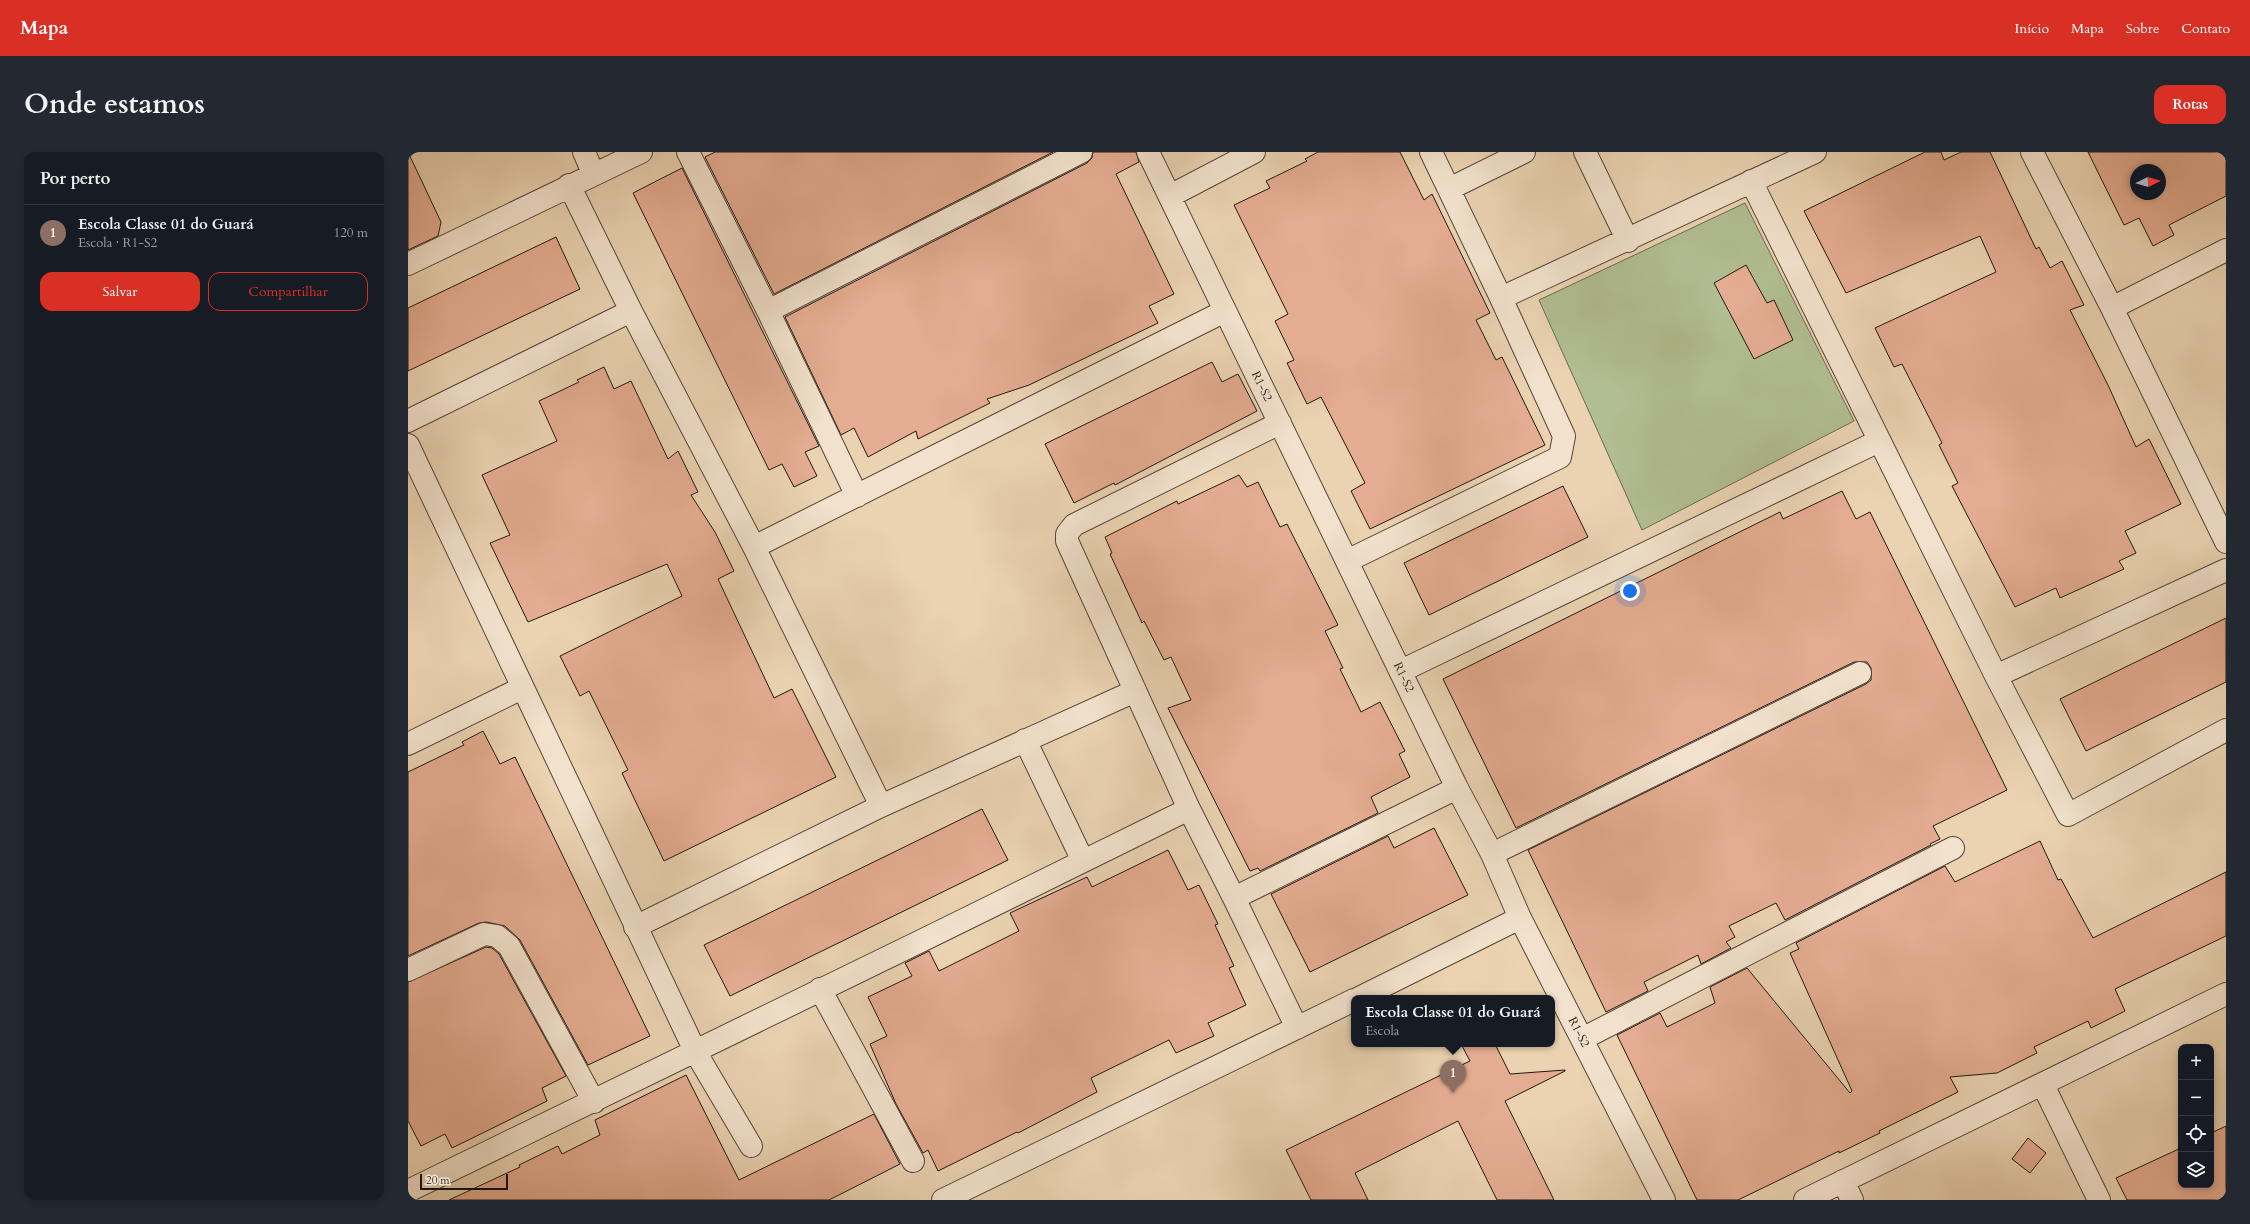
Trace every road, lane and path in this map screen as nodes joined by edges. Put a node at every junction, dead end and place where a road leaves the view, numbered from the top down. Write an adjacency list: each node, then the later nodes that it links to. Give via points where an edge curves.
1 (584, 152): 12 (street)
2 (641, 152): 12 (street)
3 (688, 152): 23 (street)
4 (1081, 152): 23 (street)
5 (1148, 152): 16 (street, R1-S2)
6 (1254, 152): 16 (street)
7 (1431, 152): 15 (street)
8 (1524, 152): 15 (street)
9 (1585, 152): 17 (street)
10 (1815, 152): 13 (street)
11 (2032, 152): 21 (street)
12 (593, 173): 14 (street)
13 (1751, 181): 17 (street); 27 (street)
14 (569, 185): 19 (street); 22 (street)
15 (1449, 189): 20 (street)
16 (1170, 196): 24 (street, R1-S2)
17 (1628, 241): 20 (street)
18 (2226, 250): 21 (street)
19 (408, 264)
20 (1502, 298): 32 (street, via 1564,436 1560,457)
21 (2112, 308): 30 (street)
22 (631, 311): 25 (street); 31 (street)
23 (768, 311): 29 (street)
24 (1225, 311): 26 (street, R1-S2); 29 (street)
25 (408, 421)
26 (1280, 423): 32 (street, R1-S2); 38 (street, via 1069,529 1067,541)
27 (1879, 440): 34 (street); 36 (street)
28 (408, 445): 37 (street)
29 (857, 496): 31 (street)
30 (2226, 542)
31 (754, 547): 43 (street)
32 (1347, 561): 34 (street, R1-S2)
33 (2226, 570): 36 (street)
34 (1400, 671): 42 (street, R1-S2)
35 (1860, 673): 46 (street)
36 (1996, 676): 39 (street, via 2068,815)
37 (522, 688): 41 (street); 50 (street)
38 (1135, 691): 40 (street); 44 (street)
39 (2226, 730)
40 (1025, 740): 43 (street); 47 (street)
41 (408, 744)
42 (1457, 788): 46 (street, R1-S2); 48 (street)
43 (881, 806): 50 (street)
44 (1189, 809): 47 (street); 48 (street)
45 (1952, 848): 57 (street)
46 (1492, 854): 49 (street, R1-S2)
47 (1083, 861): 52 (street)
48 (1234, 898): 56 (street)
49 (1520, 918): 54 (street); 57 (street, R1-S2)
50 (635, 927): 58 (street)
51 (408, 970): 60 (street, via 484,934 497,936 509,946)
52 (820, 989): 58 (street); 62 (street)
53 (2226, 994): 59 (street)
54 (1365, 995)
55 (1351, 1001): 56 (street)
56 (1297, 1028): 65 (street)
57 (1582, 1039): 67 (street, R1-S2)
58 (696, 1052): 60 (street); 61 (street)
59 (2043, 1085): 64 (street); 69 (street)
60 (594, 1102): 63 (street)
61 (751, 1146)
62 (913, 1161)
63 (408, 1191)
64 (1848, 1191): 68 (street)
65 (966, 1195): 66 (street)
66 (943, 1200)
67 (1664, 1200)
68 (1805, 1200)
69 (2099, 1200)

